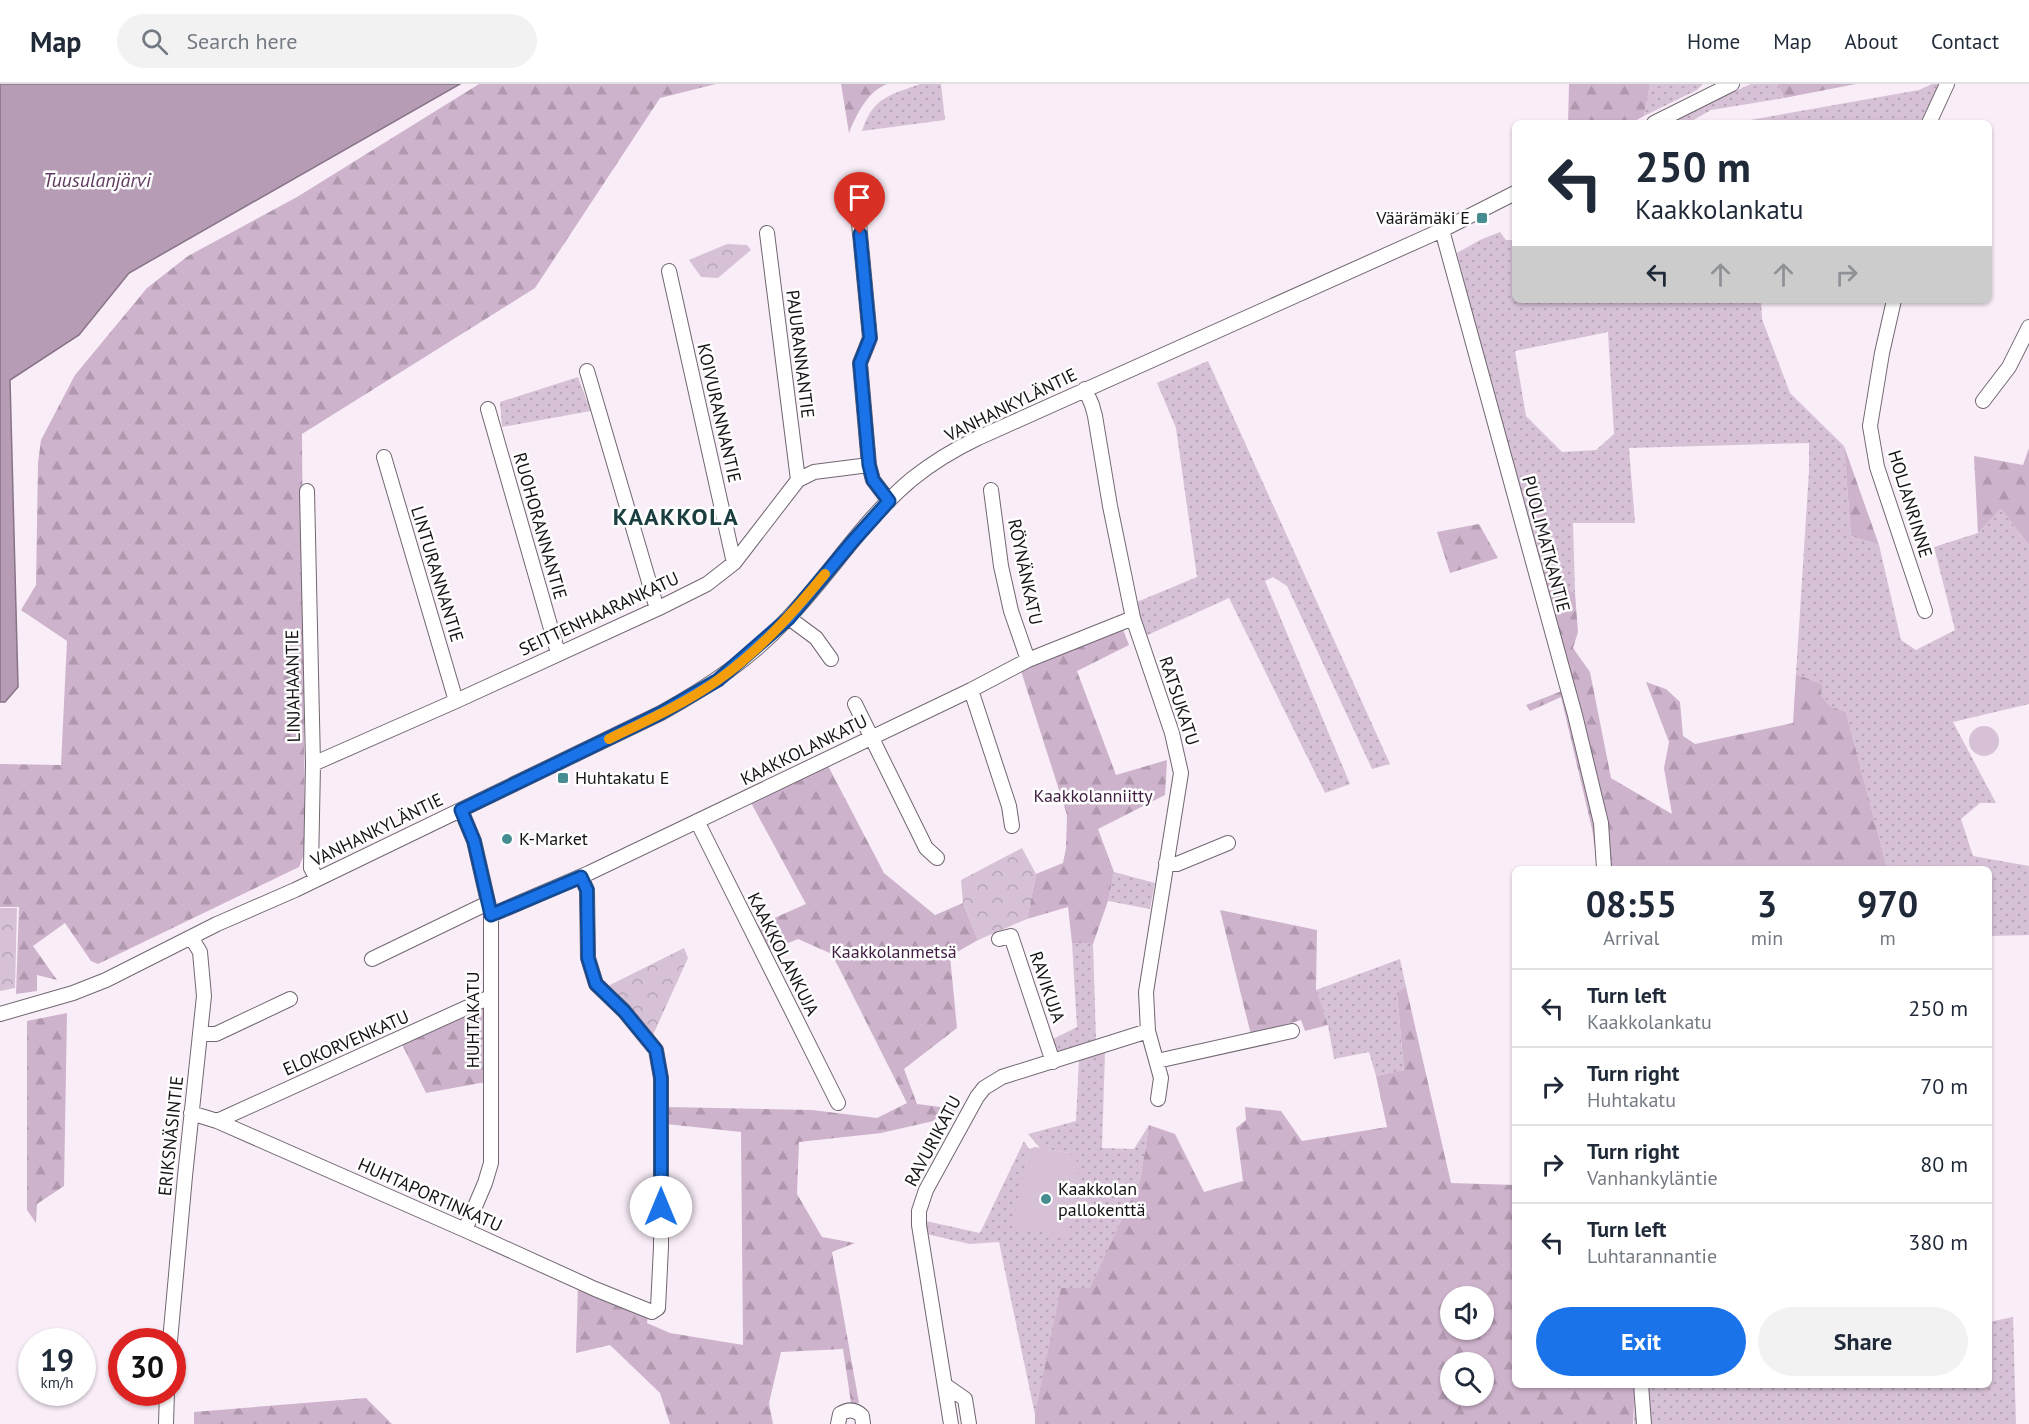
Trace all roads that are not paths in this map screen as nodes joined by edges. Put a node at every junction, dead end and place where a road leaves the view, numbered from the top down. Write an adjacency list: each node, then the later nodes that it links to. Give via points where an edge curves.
1 (1947, 84): 4 (street)
2 (1724, 86): 3 (street)
3 (1660, 120)
4 (1930, 120)
5 (856, 192): 17 (street, via 870,338 860,363)
6 (1512, 195): 7 (street, VANHANKYLÄNTIE)
7 (1442, 230): 13 (street, VANHANKYLÄNTIE); 41 (street, PUOLIMATKANTIE, via 1578,726 1601,823)
8 (767, 233): 18 (street, PAJURANNANTIE)
9 (669, 271): 22 (street, KOIVURANNANTIE)
10 (1893, 303): 24 (street, HOLJANRINNE, via 1870,426 1877,467)
11 (2029, 327): 14 (street, via 2009,367)
12 (587, 370): 23 (street)
13 (1085, 389): 21 (street, VANHANKYLÄNTIE, via 955,449 913,478); 26 (street, RATSUKATU, via 1095,416)
14 (1983, 401)
15 (488, 409): 27 (street, RUOHORANNANTIE)
16 (384, 457): 31 (street, LINTURANNANTIE)
17 (869, 465): 18 (street, via 814,472); 21 (street, via 873,480)
18 (798, 480): 22 (street, SEITTENHAARANKATU)
19 (991, 490): 29 (street, RÖYNÄNKATU, via 1001,566)
20 (307, 491): 34 (street, LINJAHAANTIE)
21 (889, 501): 25 (street, VANHANKYLÄNTIE)
22 (734, 563): 23 (street, SEITTENHAARANKATU, via 707,584)
23 (657, 609): 27 (street, SEITTENHAARANKATU)
24 (1925, 611)
25 (789, 618): 28 (street, via 816,638); 35 (street, VANHANKYLÄNTIE, via 718,680 687,699)
26 (1133, 618): 29 (street, KAAKKOLANKATU); 40 (street, RATSUKATU, via 1172,733 1181,773)
27 (558, 653): 31 (street, SEITTENHAARANKATU)
28 (831, 659)
29 (1028, 660): 30 (street, KAAKKOLANKATU)
30 (971, 690): 33 (street, KAAKKOLANKATU); 37 (street)
31 (456, 701): 34 (street, SEITTENHAARANKATU)
32 (855, 704): 33 (street)
33 (872, 737): 36 (street, KAAKKOLANKATU); 39 (street, via 926,848)
34 (313, 764): 43 (street, LINJAHAANTIE, via 311,868)
35 (461, 810): 43 (street, VANHANKYLÄNTIE); 44 (street, HUHTAKATU, via 474,841)
36 (698, 821): 42 (street, KAAKKOLANKATU); 57 (street, KAAKKOLANKUJA)
37 (1012, 826)
38 (1228, 843): 40 (street, via 1177,864)
39 (936, 858)
40 (1166, 862): 51 (street, RATSUKATU, via 1148,971)
41 (1604, 866)
42 (581, 877): 44 (street, KAAKKOLANKATU); 60 (street, HUHTAPORTINKATU, via 587,890 588,958 596,984 656,1050 661,1078 658,1308 652,1312 595,1289)
43 (317, 879): 45 (street, VANHANKYLÄNTIE)
44 (490, 909): 47 (street, KAAKKOLANKATU); 48 (street, HUHTAKATU)
45 (191, 937): 50 (street, VANHANKYLÄNTIE, via 106,980); 53 (street, ERIKSNÄSINTIE, via 200,952 202,968)
46 (999, 939): 55 (street, RAVIKUJA, via 1011,936)
47 (372, 959)
48 (490, 997): 59 (street, ELOKORVENKATU); 60 (street, HUHTAKATU, via 491,1163)
49 (290, 999): 53 (street, via 216,1034)
50 (0, 1014)
51 (1148, 1031): 54 (street, RATSUKATU); 55 (street, RAVURIKATU)
52 (1292, 1031): 54 (street)
53 (200, 1034): 58 (street, ERIKSNÄSINTIE)
54 (1157, 1061): 56 (street, RATSUKATU, via 1161,1078)
55 (1053, 1062): 62 (street, RAVURIKATU, via 1002,1077 984,1088 922,1201 919,1225)
56 (1158, 1099)
57 (838, 1102)
58 (192, 1113): 59 (street, HUHTAPORTINKATU); 61 (street, ERIKSNÄSINTIE)
59 (218, 1121): 60 (street, HUHTAPORTINKATU)
60 (465, 1230)
61 (171, 1328)
62 (945, 1385): 68 (street, RAVURIKATU); 69 (street, via 965,1399)
63 (1641, 1388): 70 (street)
64 (167, 1406): 65 (street)
65 (166, 1424)
66 (838, 1424): 67 (street, via 840,1414 852,1410 862,1416)
67 (863, 1424)
68 (951, 1424)
69 (969, 1424)
70 (1644, 1424)

